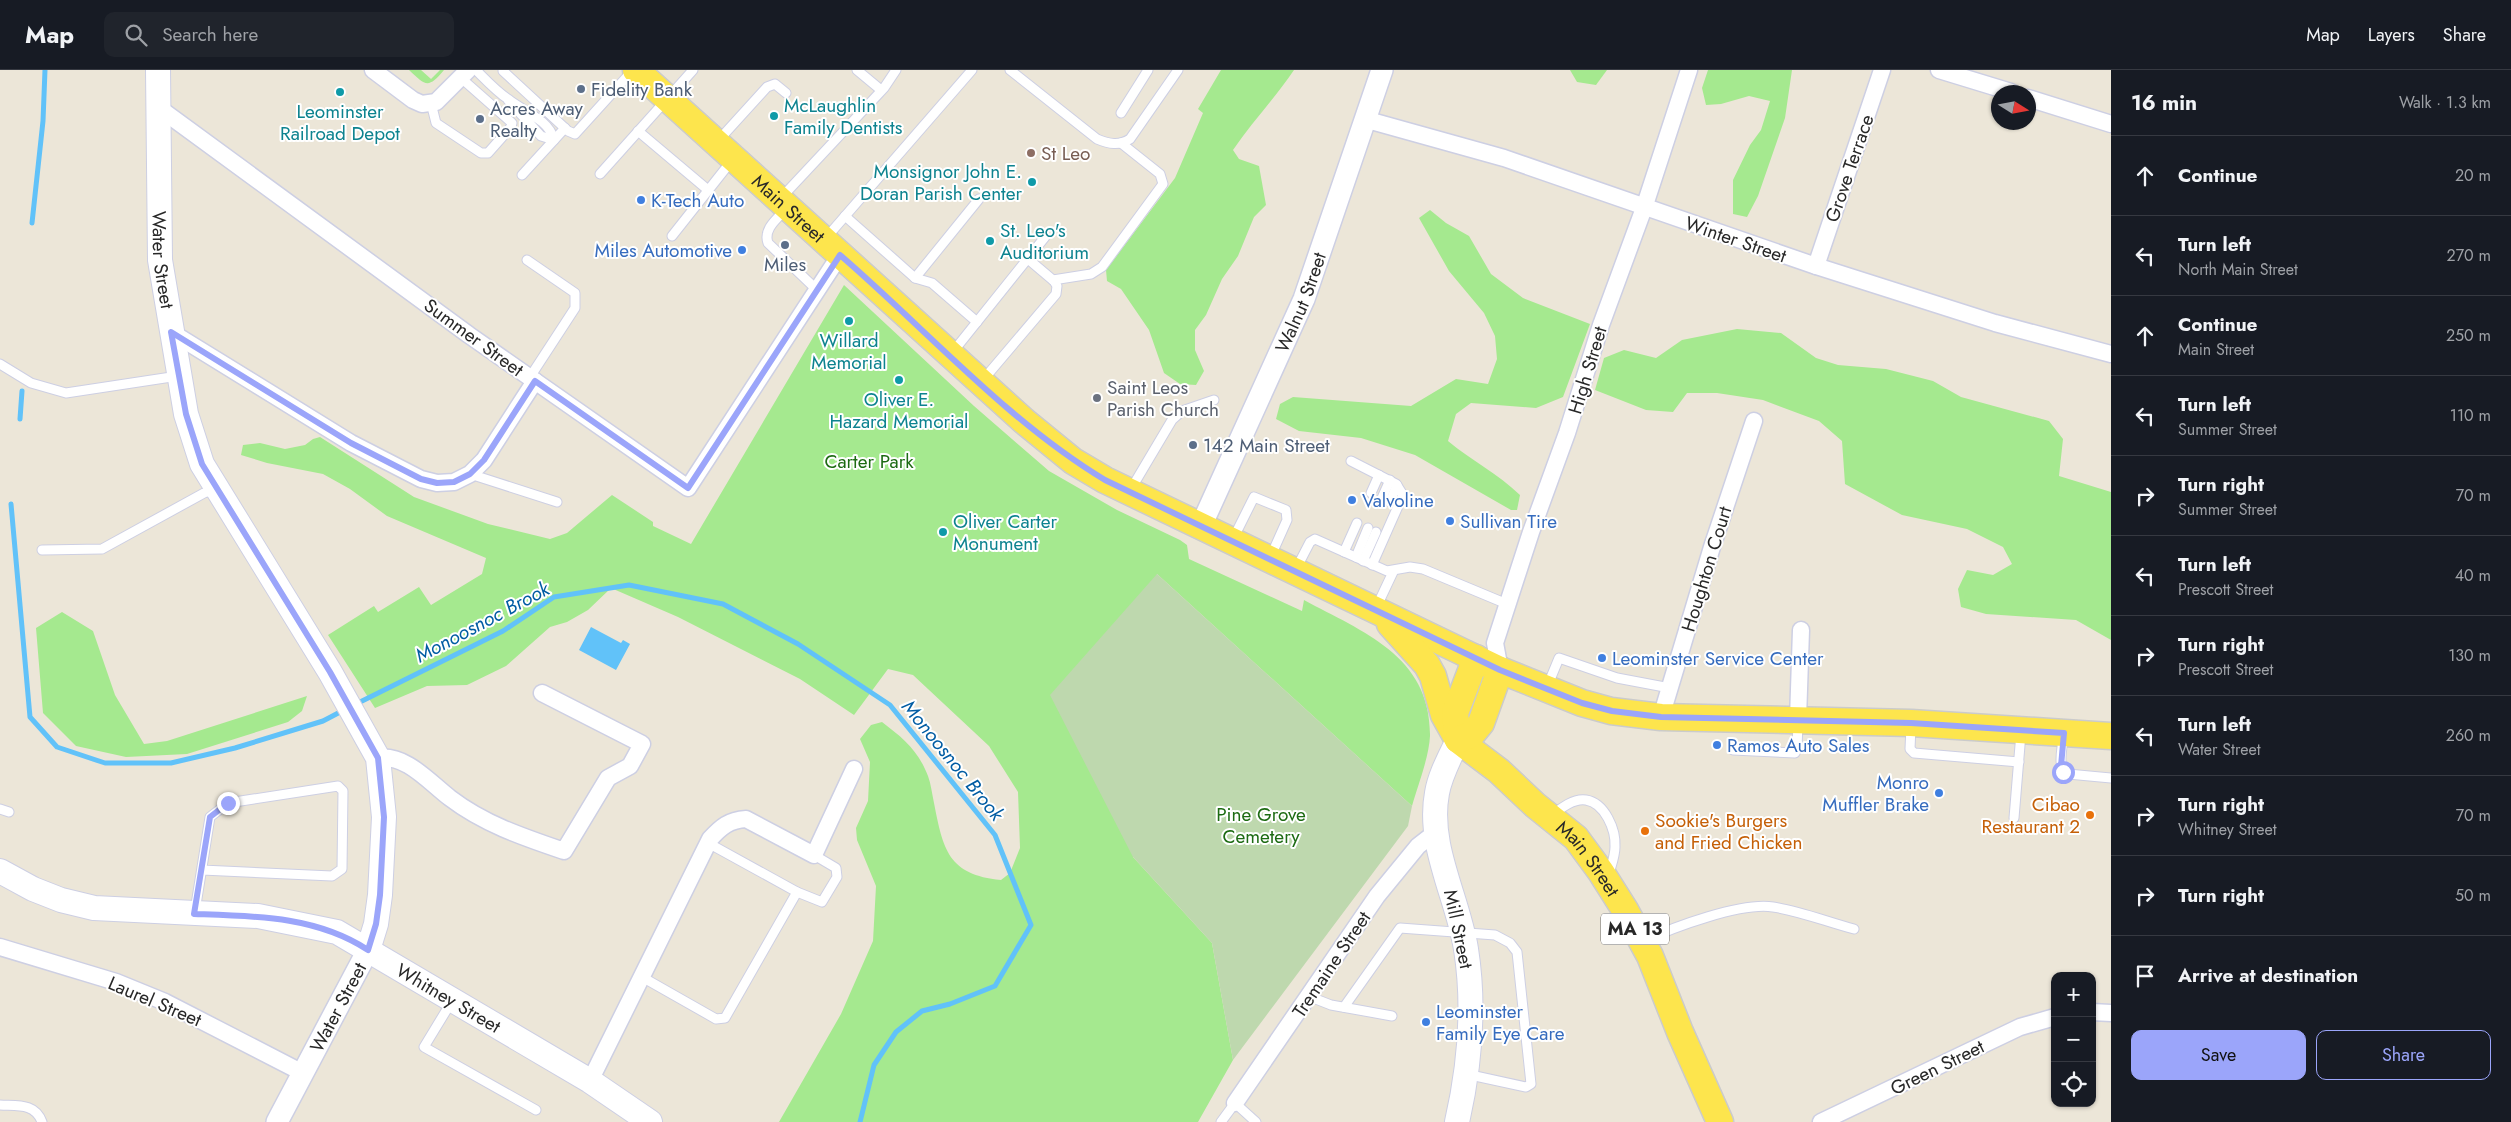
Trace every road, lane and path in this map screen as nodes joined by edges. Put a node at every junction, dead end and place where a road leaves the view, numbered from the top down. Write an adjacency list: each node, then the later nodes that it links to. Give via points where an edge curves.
1 (158, 70): 24 (main road, Water Street)
2 (373, 70): 23 (street, via 413,100)
3 (634, 70): 21 (main road, Main Street); 28 (lane, via 579,132 572,134)
4 (693, 70): 21 (lane)
5 (857, 70): 19 (lane)
6 (896, 70): 19 (lane)
7 (972, 70): 39 (lane)
8 (1010, 70): 31 (lane, via 1097,139)
9 (1148, 70): 25 (lane)
10 (1178, 70): 31 (lane, via 1130,139)
11 (1382, 70): 26 (street, Walnut Street)
12 (1689, 70): 38 (street, High Street)
13 (1882, 70): 45 (street, Grove Terrace)
14 (1939, 70): 18 (street)
15 (503, 71): 17 (lane); 28 (lane)
16 (466, 72): 17 (lane); 23 (street, via 436,102); 23 (lane, via 512,122 488,153 481,153 436,123)
17 (491, 84): 30 (lane, via 508,100 536,118)
18 (1991, 86)
19 (881, 90): 37 (lane)
20 (786, 93): 32 (lane, via 775,84 767,87)
21 (667, 98): 29 (lane); 32 (main road, Main Street)
22 (2036, 101): 27 (street)
23 (431, 103)
24 (159, 108): 50 (main road, Water Street, via 160,260); 55 (street, Summer Street)
25 (1121, 113)
26 (1364, 119): 38 (street, Winter Street, via 1504,158); 69 (street, Walnut Street, via 1304,299)
27 (2111, 124)
28 (565, 128): 30 (lane)
29 (638, 131): 33 (lane); 35 (lane)
30 (554, 140): 34 (lane)
31 (1121, 143): 47 (lane, via 1160,174 1163,184 1099,269 1091,274)
32 (725, 150): 35 (lane); 37 (main road, Main Street)
33 (600, 174)
34 (522, 175)
35 (708, 190): 40 (lane)
36 (979, 199): 46 (lane)
37 (784, 204): 42 (main road, Main Street); 48 (lane, via 768,230 767,240)
38 (1644, 208): 45 (street, Winter Street); 79 (street, High Street)
39 (845, 216): 42 (lane); 46 (lane)
40 (672, 236)
41 (1045, 237): 43 (lane)
42 (832, 247): 48 (street, Summer Street); 52 (main road, Main Street)
43 (1028, 259): 47 (lane); 49 (lane)
44 (527, 260): 55 (lane, via 575,294 575,308)
45 (1816, 266): 51 (street, Winter Street, via 1995,324)
46 (915, 278): 49 (lane, via 932,283)
47 (1053, 280): 56 (lane, via 1057,286 1056,294)
48 (816, 289): 55 (street, Summer Street, via 688,488)
49 (977, 322): 52 (lane)
50 (171, 332): 54 (main road, Water Street); 60 (street, via 351,443 421,479 437,483 454,482)
51 (2111, 354)
52 (951, 355): 56 (main road, Main Street)
53 (0, 364): 54 (lane, via 31,384 66,393)
54 (178, 376): 63 (main road, Water Street, via 202,464)
55 (533, 379): 60 (street, via 484,460)
56 (981, 382): 64 (main road, Main Street, via 1073,461)
57 (1214, 400): 64 (lane, via 1182,411 1172,420)
58 (1754, 421): 84 (street, Houghton Court)
59 (1351, 461): 61 (lane)
60 (470, 474): 67 (lane)
61 (1379, 475): 62 (lane); 65 (lane)
62 (1394, 483): 66 (lane); 76 (lane, via 1402,491 1403,499)
63 (217, 489): 72 (lane, via 102,549); 94 (main road, Water Street)
64 (1130, 492): 69 (main road, Main Street)
65 (1371, 493)
66 (1386, 500)
67 (557, 502)
68 (1357, 523): 73 (lane)
69 (1200, 526): 71 (main road, Main Street)
70 (1372, 530): 75 (lane)
71 (1232, 541): 74 (main road, Main Street); 74 (lane, via 1254,497 1286,510 1288,516)
72 (42, 550)
73 (1344, 552): 75 (lane); 77 (lane, via 1312,539)
74 (1269, 559): 77 (main road, Main Street)
75 (1359, 559): 76 (lane)
76 (1372, 565): 78 (lane)
77 (1295, 571): 80 (main road, Main Street)
78 (1393, 572): 79 (lane, via 1410,567 1423,569); 80 (lane)
79 (1507, 604): 82 (street, High Street)
80 (1375, 610): 82 (main road, Main Street); 93 (main road, via 1427,665 1447,722)
81 (1802, 630): 88 (street)
82 (1485, 650): 83 (main road, Main Street); 93 (main road, via 1455,713)
83 (1500, 670): 85 (main road, Main Street); 93 (main road, via 1481,723 1472,734)
84 (1670, 688): 85 (lane, via 1617,678 1559,658); 87 (street, Houghton Court)
85 (1546, 689): 87 (main road, Main Street, via 1612,711)
86 (542, 693): 94 (street, via 642,744 630,766 608,778 564,851 484,821 414,768)
87 (1661, 717): 88 (main road, Main Street)
88 (1798, 719): 89 (main road, Main Street); 95 (lane, via 1795,753)
89 (1911, 723): 90 (main road, Main Street); 96 (lane, via 1910,749 1914,753)
90 (2022, 730): 91 (main road, Main Street); 96 (lane)
91 (2064, 733): 92 (main road, Main Street); 98 (lane, via 2063,772)
92 (2111, 736)
93 (1458, 740): 99 (main road, Main Street / MA 13, via 1499,771); 101 (main road, Mill Street, via 1437,792)
94 (374, 749): 113 (main road, Water Street, via 383,809 380,895)
95 (1733, 750)
96 (2019, 762): 100 (lane)
97 (854, 769): 103 (street)
98 (2111, 778)
99 (1549, 817): 106 (main road, Main Street / MA 13, via 1576,838); 106 (lane, via 1575,801 1586,800 1602,810 1613,832 1615,848)
100 (2014, 818)
101 (1436, 832): 110 (main road, Mill Street); 115 (street, Tremaine Street, via 1418,846 1398,869)
102 (708, 843): 103 (street, via 721,827 746,819); 107 (lane); 114 (street)
103 (814, 855): 107 (lane, via 836,868 838,877 822,902)
104 (202, 870): 104 (lane, via 210,817 228,803 338,786 343,791 342,869 332,876); 108 (lane)
105 (0, 871): 108 (main road, Whitney Street, via 54,897 94,908)
106 (1607, 882): 111 (main road, Main Street / MA 13)
107 (797, 892): 114 (lane, via 725,1018 716,1019)
108 (194, 914): 113 (main road, Whitney Street, via 258,916 318,927 337,932)
109 (1854, 929): 111 (lane, via 1771,907 1732,910)
110 (1463, 934): 117 (lane, via 1400,928); 123 (main road, Mill Street, via 1470,978 1472,1026); 123 (lane, via 1495,935 1510,943 1517,952 1531,1084 1526,1088)
111 (1642, 942): 134 (main road, Main Street / MA 13)
112 (0, 947): 122 (street, Laurel Street, via 116,982 165,1002)
113 (368, 950): 116 (main road, Whitney Street); 122 (street, Water Street)
114 (642, 976): 124 (street)
115 (1308, 996): 117 (lane); 125 (street, Tremaine Street)
116 (452, 1001): 124 (main road, Whitney Street); 127 (lane, via 424,1047)
117 (1344, 1008): 120 (lane)
118 (2096, 1012): 119 (street)
119 (2111, 1013)
120 (1392, 1016)
121 (2051, 1018): 135 (street, Green Street, via 2020,1027)
122 (303, 1073): 129 (street, Water Street)
123 (1466, 1074): 133 (main road, Mill Street)
124 (590, 1081): 130 (main road, Whitney Street)
125 (1234, 1103): 131 (lane); 132 (lane)
126 (0, 1105): 128 (lane, via 30,1107 38,1112)
127 (536, 1110)
128 (42, 1122)
129 (276, 1122)
130 (650, 1122)
131 (1221, 1122)
132 (1256, 1122)
133 (1457, 1122)
134 (1720, 1122)
135 (1822, 1122)

